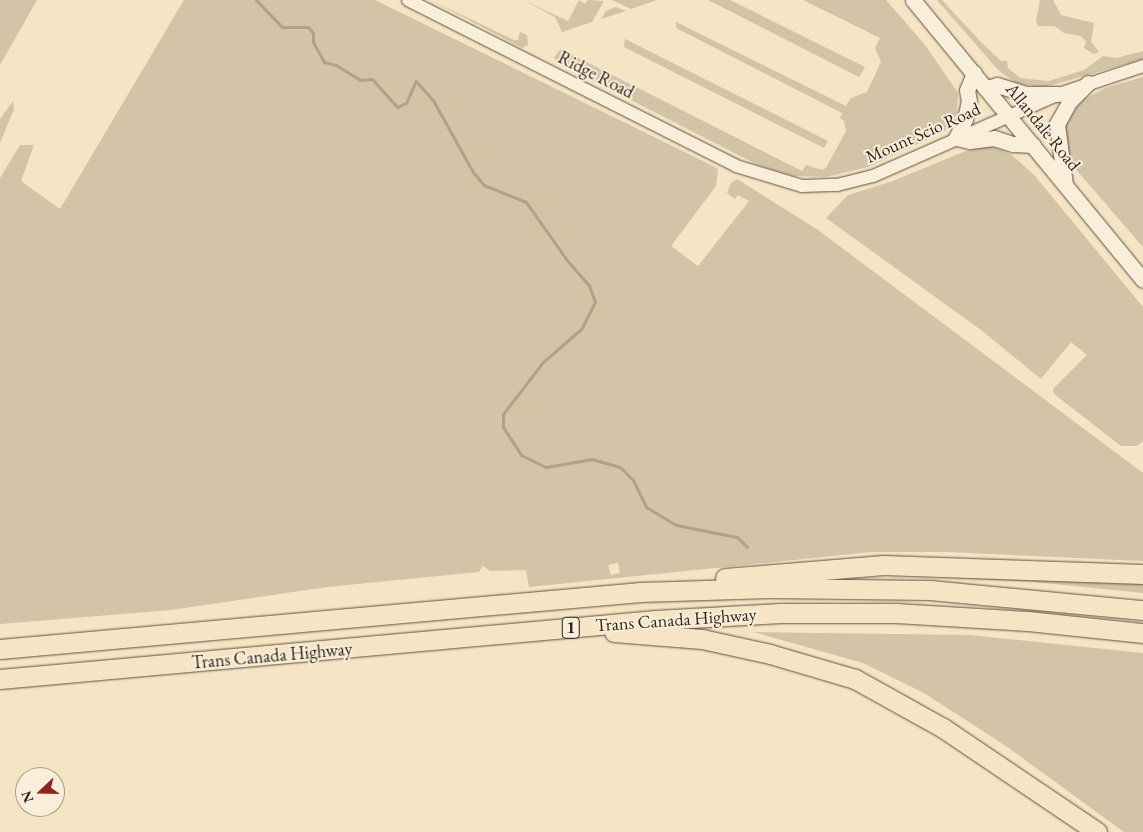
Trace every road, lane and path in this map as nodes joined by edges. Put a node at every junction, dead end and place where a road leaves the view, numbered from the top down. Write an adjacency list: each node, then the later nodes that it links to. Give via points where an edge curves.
1 (408, 0): 11 (street, Ridge Road, via 736,166)
2 (913, 0): 4 (main road, Allandale Road)
3 (1143, 66): 5 (street, Mount Scio Road)
4 (974, 73): 6 (main road, Allandale Road); 9 (main road, via 967,90 969,101 965,120)
5 (1088, 83): 7 (street, Mount Scio Road); 12 (main road, via 1069,102 1057,124)
6 (986, 88): 7 (main road, via 997,86 1027,94); 8 (main road, Allandale Road)
7 (1059, 94): 8 (street, Mount Scio Road)
8 (1008, 114): 9 (street, Mount Scio Road); 10 (main road, Allandale Road)
9 (956, 138): 10 (main road, via 970,141 994,138 1013,144); 11 (street, Mount Scio Road, via 853,182 802,186)
10 (1033, 145): 12 (main road, Allandale Road)
11 (770, 179)
12 (1065, 184): 13 (main road, Allandale Road)
13 (1143, 280)
14 (1143, 574): 15 (highway, via 883,565 648,586)
15 (640, 592): 16 (highway, Trans Canada Highway / 1, via 770,588 910,590 1046,599); 19 (highway, Trans Canada Highway / 1)
16 (1143, 610)
17 (580, 627): 18 (highway, Trans Canada Highway / 1, via 781,613 896,613 1028,621); 20 (highway, Trans Canada Highway / 1); 21 (highway, via 702,639 770,654 855,679 943,728)
18 (1143, 633)
19 (0, 649)
20 (0, 680)
21 (1097, 832)

